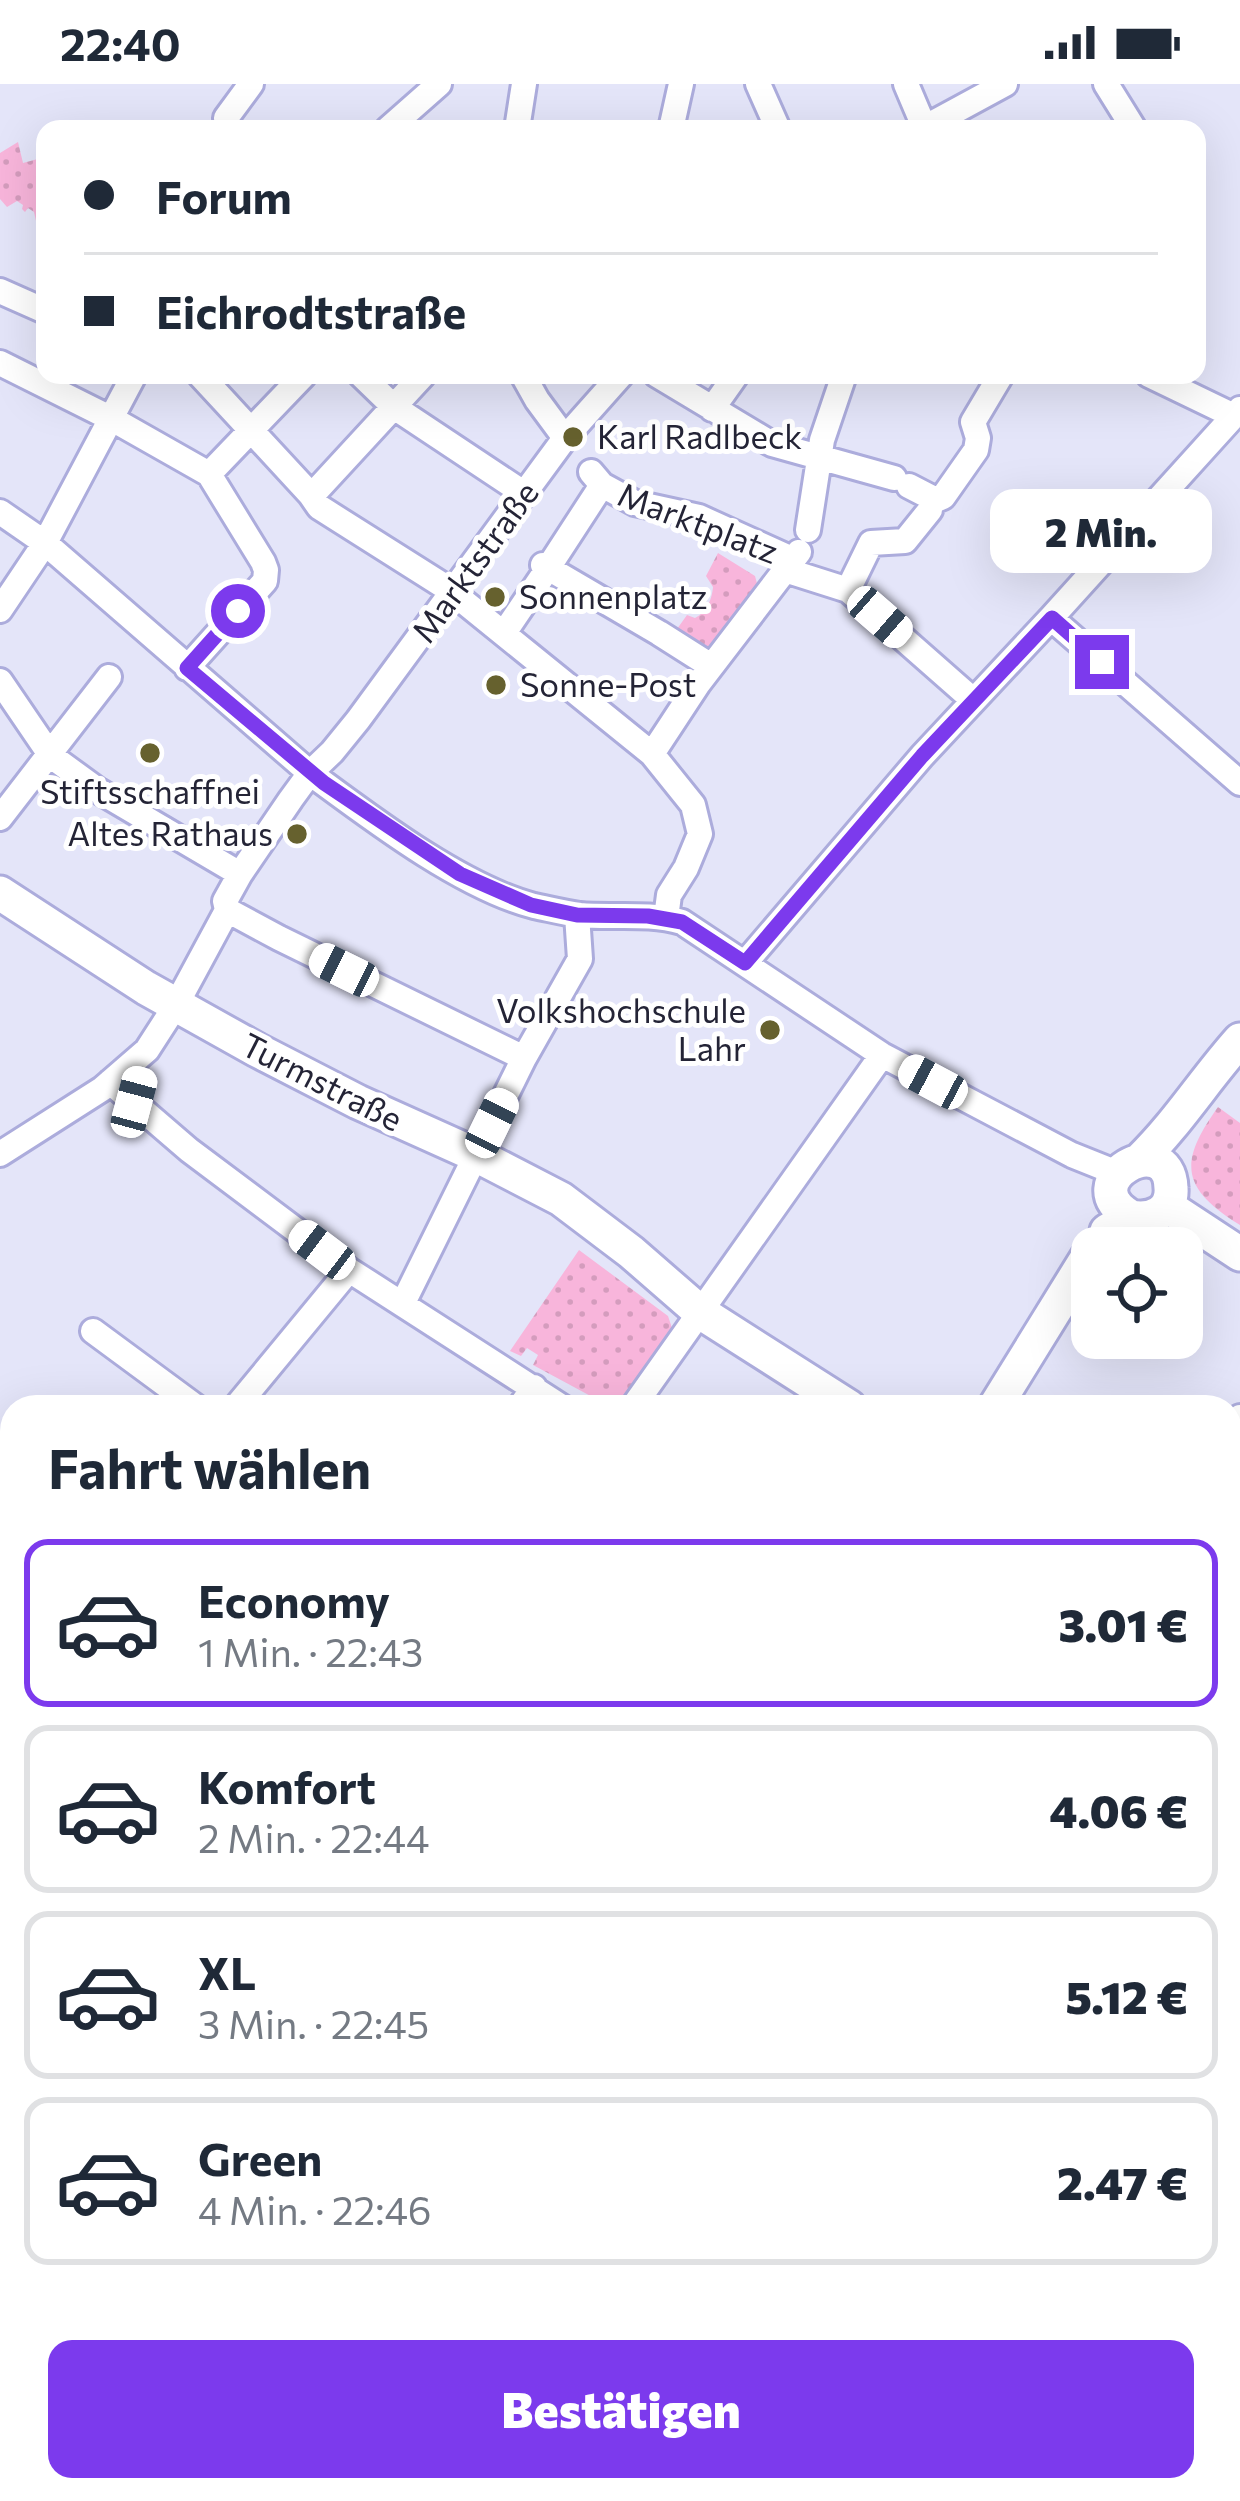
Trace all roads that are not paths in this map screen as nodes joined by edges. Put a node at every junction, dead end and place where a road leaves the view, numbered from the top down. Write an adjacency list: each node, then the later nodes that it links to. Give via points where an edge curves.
1 (251, 84): 9 (street)
2 (439, 84): 10 (street)
3 (524, 84): 11 (street)
4 (681, 84): 12 (street)
5 (758, 84): 13 (street)
6 (906, 84): 14 (street)
7 (1005, 84): 15 (street)
8 (1106, 84): 16 (street)
9 (226, 118)
10 (398, 120)
11 (518, 120)
12 (673, 120)
13 (771, 120)
14 (920, 120)
15 (939, 120)
16 (1128, 120)
17 (0, 291): 18 (street)
18 (36, 307)
19 (0, 363): 20 (street)
20 (36, 381)
21 (42, 384): 37 (street)
22 (130, 384): 37 (street)
23 (208, 384): 38 (street)
24 (295, 384): 38 (street)
25 (370, 384): 34 (street)
26 (415, 384): 34 (street)
27 (529, 384): 39 (street)
28 (612, 384): 39 (street, Marktstraße)
29 (672, 384): 35 (street)
30 (730, 384): 35 (street)
31 (841, 384): 40 (street)
32 (996, 384): 40 (street, via 973,422 976,450 944,497)
33 (1170, 384): 36 (street)
34 (394, 407): 42 (street); 43 (street)
35 (712, 409): 40 (street, via 772,444)
36 (1237, 412): 52 (street)
37 (112, 419): 41 (street); 46 (street)
38 (251, 429): 41 (street); 42 (street)
39 (565, 438): 43 (street, Marktstraße)
40 (819, 457): 47 (street)
41 (209, 474): 54 (street, via 266,581)
42 (310, 494): 50 (street, via 337,520)
43 (525, 494): 50 (street, Marktstraße)
44 (930, 510): 49 (street, via 905,542 871,543)
45 (0, 512): 46 (street)
46 (45, 543): 51 (street); 54 (street)
47 (797, 553): 48 (street, Marktplatz, via 634,503 597,479); 49 (street); 55 (street, Marktplatz)
48 (546, 567): 53 (street, Marktplatz); 55 (street, via 659,633)
49 (848, 590): 58 (street)
50 (454, 592): 53 (street); 61 (street, Marktstraße)
51 (0, 610)
52 (1052, 618): 58 (street); 62 (street)
53 (504, 634): 59 (street)
54 (187, 668): 61 (street)
55 (704, 675): 59 (street, Marktplatz)
56 (109, 677): 60 (street)
57 (0, 681): 60 (street)
58 (973, 700): 69 (street)
59 (652, 754): 68 (street, via 693,805 700,834)
60 (51, 756): 63 (street); 64 (street)
61 (312, 774): 64 (street, Marktstraße); 67 (street, via 460,874)
62 (1240, 783)
63 (0, 818)
64 (240, 874): 66 (street, Marktstraße)
65 (0, 893): 70 (street, Turmstraße)
66 (226, 910): 70 (street, Marktstraße); 74 (street)
67 (577, 915): 68 (street); 74 (street, via 580,958)
68 (666, 918): 69 (street)
69 (745, 963): 73 (street)
70 (176, 1005): 72 (street, Marktstraße); 78 (street, Turmstraße)
71 (1240, 1040): 79 (street)
72 (147, 1050): 75 (street); 76 (street)
73 (883, 1055): 79 (street, via 1072,1155); 83 (street)
74 (524, 1058): 78 (street)
75 (110, 1082): 76 (street); 77 (street)
76 (134, 1102): 81 (street)
77 (0, 1154)
78 (476, 1155): 82 (street); 83 (street, Turmstraße, via 561,1199)
79 (1120, 1207): 80 (street, via 1147,1219 1167,1206); 90 (street)
80 (1240, 1254)
81 (349, 1270): 82 (street); 86 (street)
82 (403, 1303): 87 (street)
83 (700, 1312): 88 (street); 89 (street, Turmstraße)
84 (93, 1331): 85 (street)
85 (180, 1395)
86 (246, 1395)
87 (524, 1395)
88 (641, 1395)
89 (829, 1395)
90 (1002, 1395)

